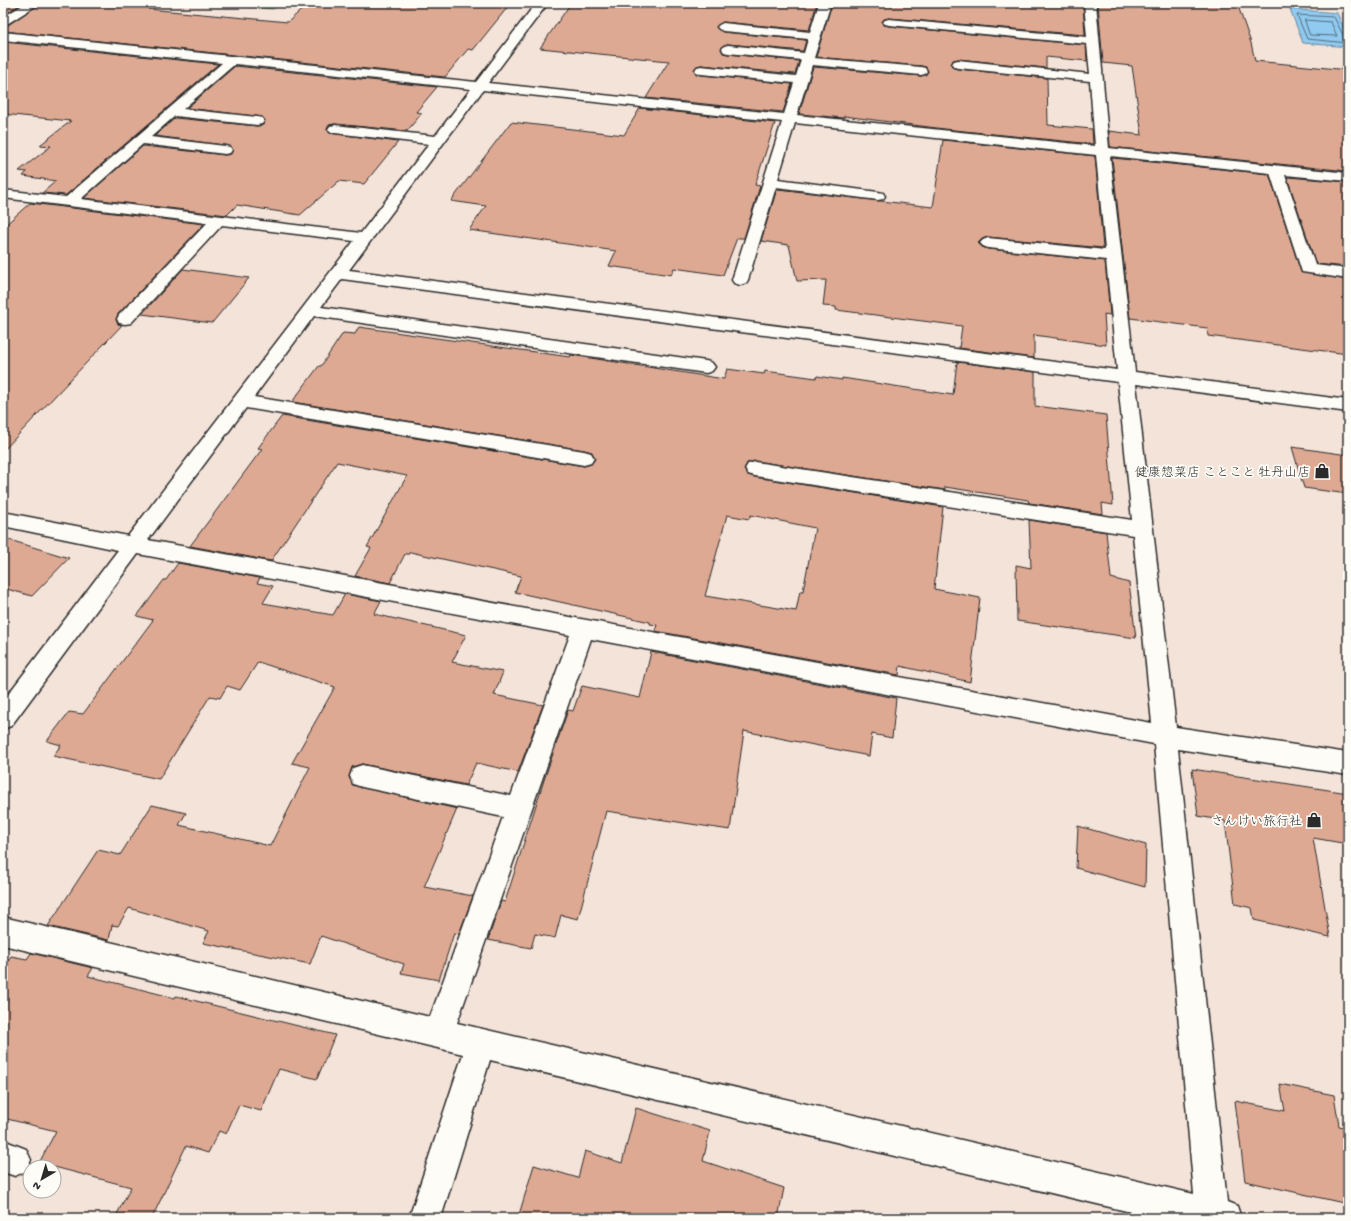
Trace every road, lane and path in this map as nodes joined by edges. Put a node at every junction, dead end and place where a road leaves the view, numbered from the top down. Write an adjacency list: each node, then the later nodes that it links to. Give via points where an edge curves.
1 (34, 3): 5 (street)
2 (542, 3): 19 (street)
3 (825, 3): 9 (street)
4 (1090, 3): 10 (street)
5 (3, 22)
6 (889, 22): 10 (street)
7 (723, 27): 9 (street)
8 (3, 36): 13 (street)
9 (815, 36): 12 (street)
10 (1093, 41): 17 (street)
11 (728, 49): 12 (street)
12 (808, 59): 16 (street); 18 (street)
13 (232, 60): 19 (street); 20 (street)
14 (958, 64): 17 (street)
15 (701, 70): 18 (street)
16 (920, 71)
17 (1096, 78): 27 (street)
18 (801, 80): 21 (street)
19 (480, 86): 21 (street); 25 (street)
20 (173, 112): 22 (street); 24 (street)
21 (789, 119): 27 (street); 30 (street)
22 (258, 121)
23 (335, 129): 25 (street)
24 (140, 140): 26 (street); 34 (street)
25 (438, 141): 37 (street)
26 (226, 150)
27 (1103, 152): 28 (street); 39 (street)
28 (1276, 169): 29 (street); 41 (street, via 1308,269)
29 (1348, 177)
30 (770, 182): 33 (street); 42 (street)
31 (3, 194): 32 (street)
32 (20, 196): 34 (street); 35 (street)
33 (878, 196)
34 (69, 202): 36 (street)
35 (3, 210)
36 (219, 220): 37 (street); 44 (street)
37 (365, 238): 40 (street)
38 (988, 243): 39 (street)
39 (1114, 256): 46 (street)
40 (339, 274): 43 (street); 46 (street)
41 (1348, 274)
42 (740, 280)
43 (311, 311): 45 (street); 47 (street)
44 (125, 319)
45 (706, 367)
46 (1128, 378): 48 (street); 52 (street)
47 (242, 401): 49 (street); 53 (street)
48 (1348, 406)
49 (584, 458)
50 (755, 468): 52 (street)
51 (3, 519): 53 (street)
52 (1143, 529): 56 (street)
53 (132, 545): 54 (street); 55 (street)
54 (584, 628): 56 (street); 59 (street)
55 (3, 719)
56 (1165, 736): 57 (street); 63 (street)
57 (1348, 764)
58 (362, 776): 59 (street)
59 (519, 809): 61 (street)
60 (3, 931): 61 (street)
61 (439, 1033): 62 (street)
62 (481, 1043): 63 (street); 64 (street)
63 (1219, 1217)
64 (425, 1218)

